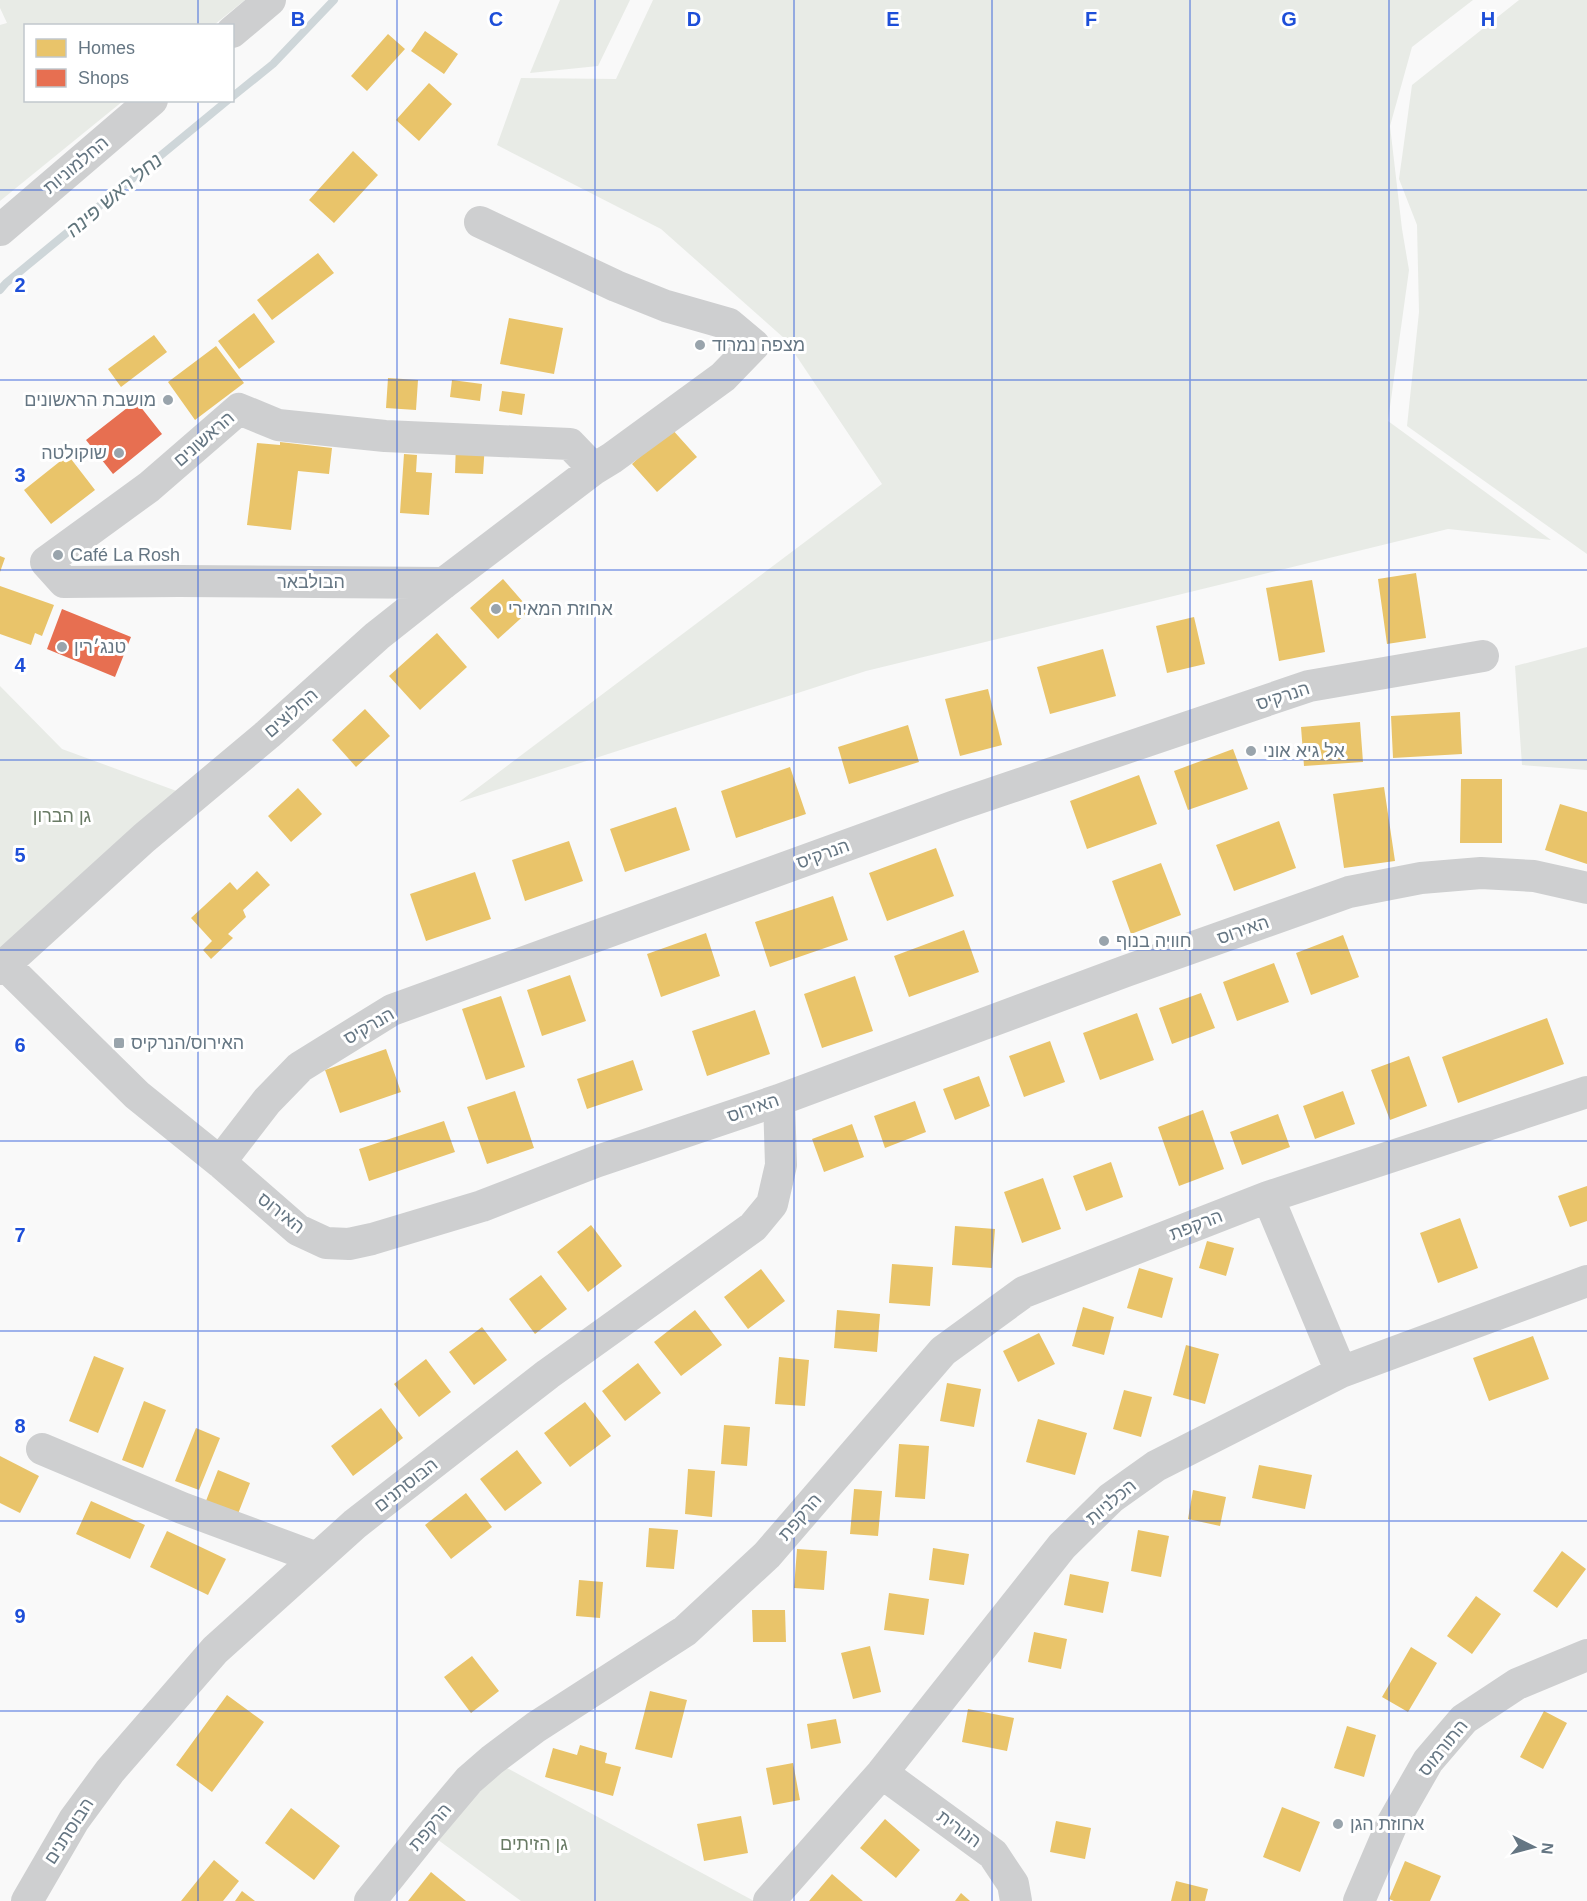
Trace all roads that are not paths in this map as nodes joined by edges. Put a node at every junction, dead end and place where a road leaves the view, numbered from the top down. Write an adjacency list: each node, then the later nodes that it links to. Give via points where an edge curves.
1 (270, 0): 2 (street)
2 (234, 30)
3 (150, 102): 5 (street, החלמוניות)
4 (480, 222): 6 (street, החלוצים, via 616,286 666,306 729,324 754,345 723,376)
5 (0, 230)
6 (594, 469): 7 (street, הראשונים, via 570,444 384,436 278,425 239,410 149,487 46,562 64,582); 8 (street, החלוצים)
7 (179, 581): 8 (street, הבולבאר)
8 (444, 583): 11 (street, החלוצים, via 144,838)
9 (1483, 656): 14 (street, הנרקיס, via 1309,686 955,806 392,1010 300,1067 267,1101)
10 (1587, 888): 13 (street, האירוס, via 1534,876 1481,873 1421,878 1349,892)
11 (3, 967): 14 (street, האירוס, via 137,1095)
12 (1587, 1092): 15 (street, הרקפת)
13 (779, 1100): 14 (street, האירוס, via 595,1162 482,1206 349,1244 326,1243 298,1230); 19 (street, הבוסתנים, via 781,1165 772,1204 753,1227 548,1374)
14 (220, 1162)
15 (1268, 1197): 17 (street); 23 (street, הרקפת, via 1024,1292 943,1351 767,1555 685,1630 492,1760 470,1780)
16 (1587, 1281): 17 (street, הכלניות)
17 (1341, 1372): 21 (street, הכלניות, via 1156,1466 1111,1498 1062,1546)
18 (42, 1449): 19 (street, via 182,1508)
19 (317, 1558): 22 (street, הבוסתנים, via 215,1650 110,1771 74,1820)
20 (1587, 1655): 26 (street, התורמוס, via 1517,1684 1464,1719 1428,1761 1392,1824)
21 (882, 1773): 24 (street, הכלניות); 25 (street, הנורית, via 993,1854 1013,1884)
22 (27, 1901)
23 (370, 1901)
24 (769, 1901)
25 (1016, 1901)
26 (1359, 1901)

